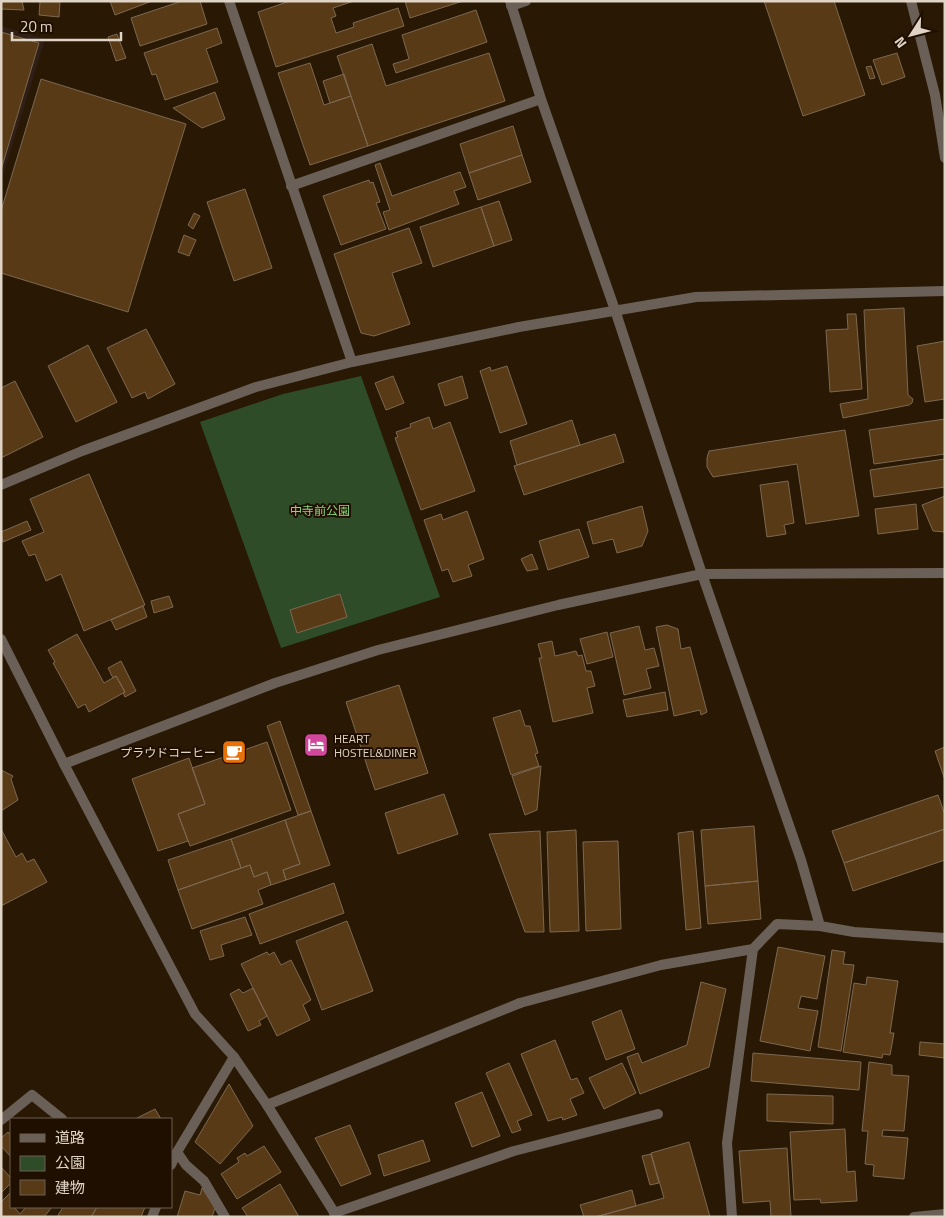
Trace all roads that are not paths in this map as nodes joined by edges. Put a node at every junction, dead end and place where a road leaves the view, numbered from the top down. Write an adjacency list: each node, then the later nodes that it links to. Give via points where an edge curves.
1 (229, 1): 7 (street)
2 (526, 1): 4 (street)
3 (911, 1): 6 (street, via 935,95)
4 (510, 4): 5 (street)
5 (541, 99): 7 (street); 9 (street)
6 (945, 158)
7 (291, 186): 10 (street)
8 (945, 291): 9 (street, via 696,297)
9 (615, 310): 10 (street); 13 (street)
10 (352, 362): 11 (street, via 256,387 82,451)
11 (1, 486)
12 (945, 573): 13 (street)
13 (702, 574): 15 (street, via 558,605 378,650 275,683); 16 (street, via 801,860)
14 (1, 639): 15 (street)
15 (64, 764): 19 (street, via 195,1014)
16 (820, 926): 17 (street, via 854,932); 18 (street, via 777,924)
17 (945, 938)
18 (753, 949): 20 (street, via 661,965 520,1003); 29 (street, via 727,1143)
19 (234, 1057): 20 (street); 24 (street)
20 (266, 1105): 27 (street)
21 (658, 1114): 27 (street, via 514,1151)
22 (61, 1118): 23 (street, via 32,1095)
23 (1, 1120)
24 (177, 1152): 25 (street); 28 (street, via 204,1181)
25 (172, 1163)
26 (945, 1214): 30 (street)
27 (336, 1215)
28 (225, 1217)
29 (732, 1217)
30 (913, 1217)

